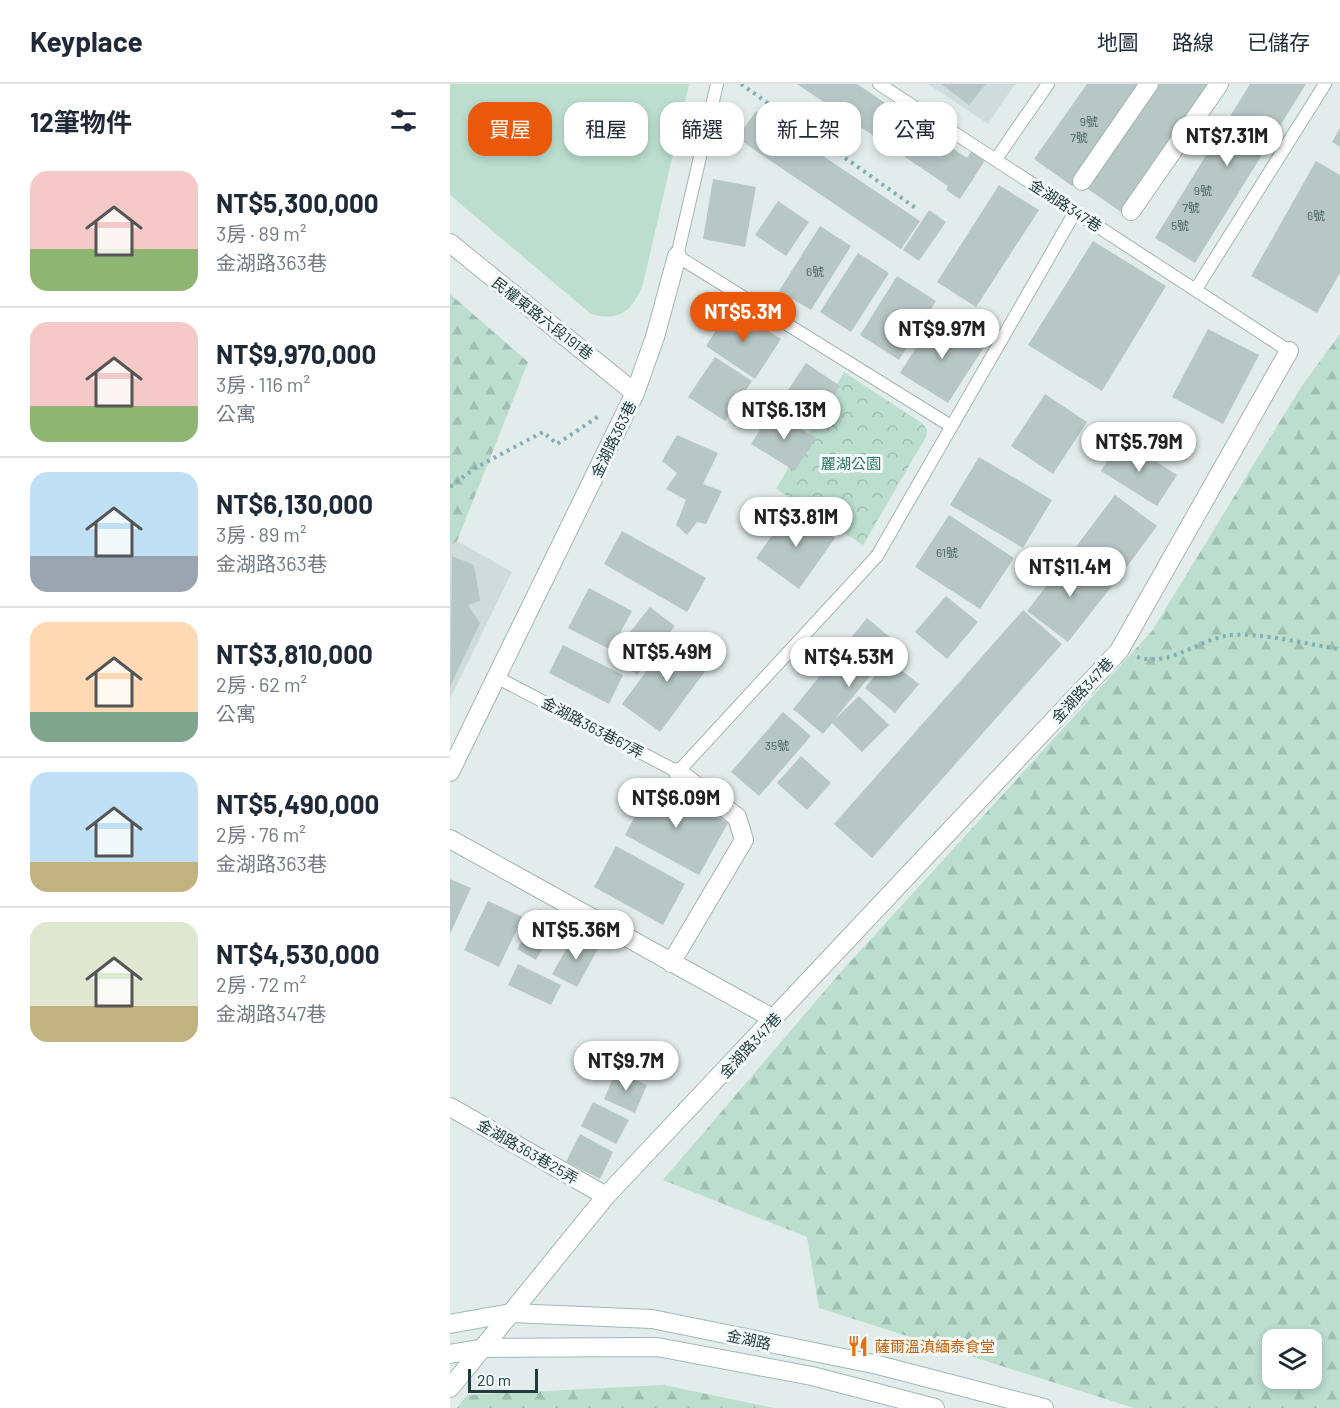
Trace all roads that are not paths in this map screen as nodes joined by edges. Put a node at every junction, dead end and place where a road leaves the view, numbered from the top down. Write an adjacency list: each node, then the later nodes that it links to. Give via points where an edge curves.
1 (717, 84): 12 (lane, 金湖路363巷)
2 (879, 84): 7 (lane, 金湖路347巷)
3 (1048, 84): 7 (lane)
4 (1149, 84): 8 (street)
5 (1219, 84): 9 (street)
6 (1325, 84): 13 (lane)
7 (996, 159): 10 (lane, 金湖路347巷)
8 (1082, 181)
9 (1131, 211)
10 (1075, 212): 13 (lane, 金湖路347巷); 16 (lane)
11 (450, 243): 15 (street, 民權東路六段191巷)
12 (677, 256): 15 (street, 金湖路363巷); 16 (lane)
13 (1196, 289): 14 (lane, 金湖路347巷)
14 (1289, 351): 22 (street, 金湖路347巷, via 1119,651)
15 (635, 393): 17 (street, 金湖路363巷)
16 (951, 426): 19 (lane, via 877,556)
17 (498, 678): 18 (street, 金湖路363巷); 19 (lane, 金湖路363巷67弄)
18 (450, 772)
19 (678, 772): 21 (street, via 737,817 744,840)
20 (450, 839): 21 (street)
21 (671, 963): 22 (street)
22 (774, 1019): 24 (street, 金湖路347巷)
23 (450, 1107): 24 (street, 金湖路363巷25弄)
24 (606, 1196): 25 (street, 金湖路347巷)
25 (511, 1313): 26 (street, 金湖路); 27 (street, 金湖路347巷); 30 (street, 金湖路, via 652,1319 878,1365)
26 (450, 1324)
27 (485, 1347): 28 (street, 金湖路); 29 (street, 金湖路347巷); 31 (street, 金湖路, via 657,1347 812,1376)
28 (450, 1354)
29 (450, 1388)
30 (992, 1401): 32 (street, 金湖路)
31 (935, 1408)
32 (1044, 1408)

